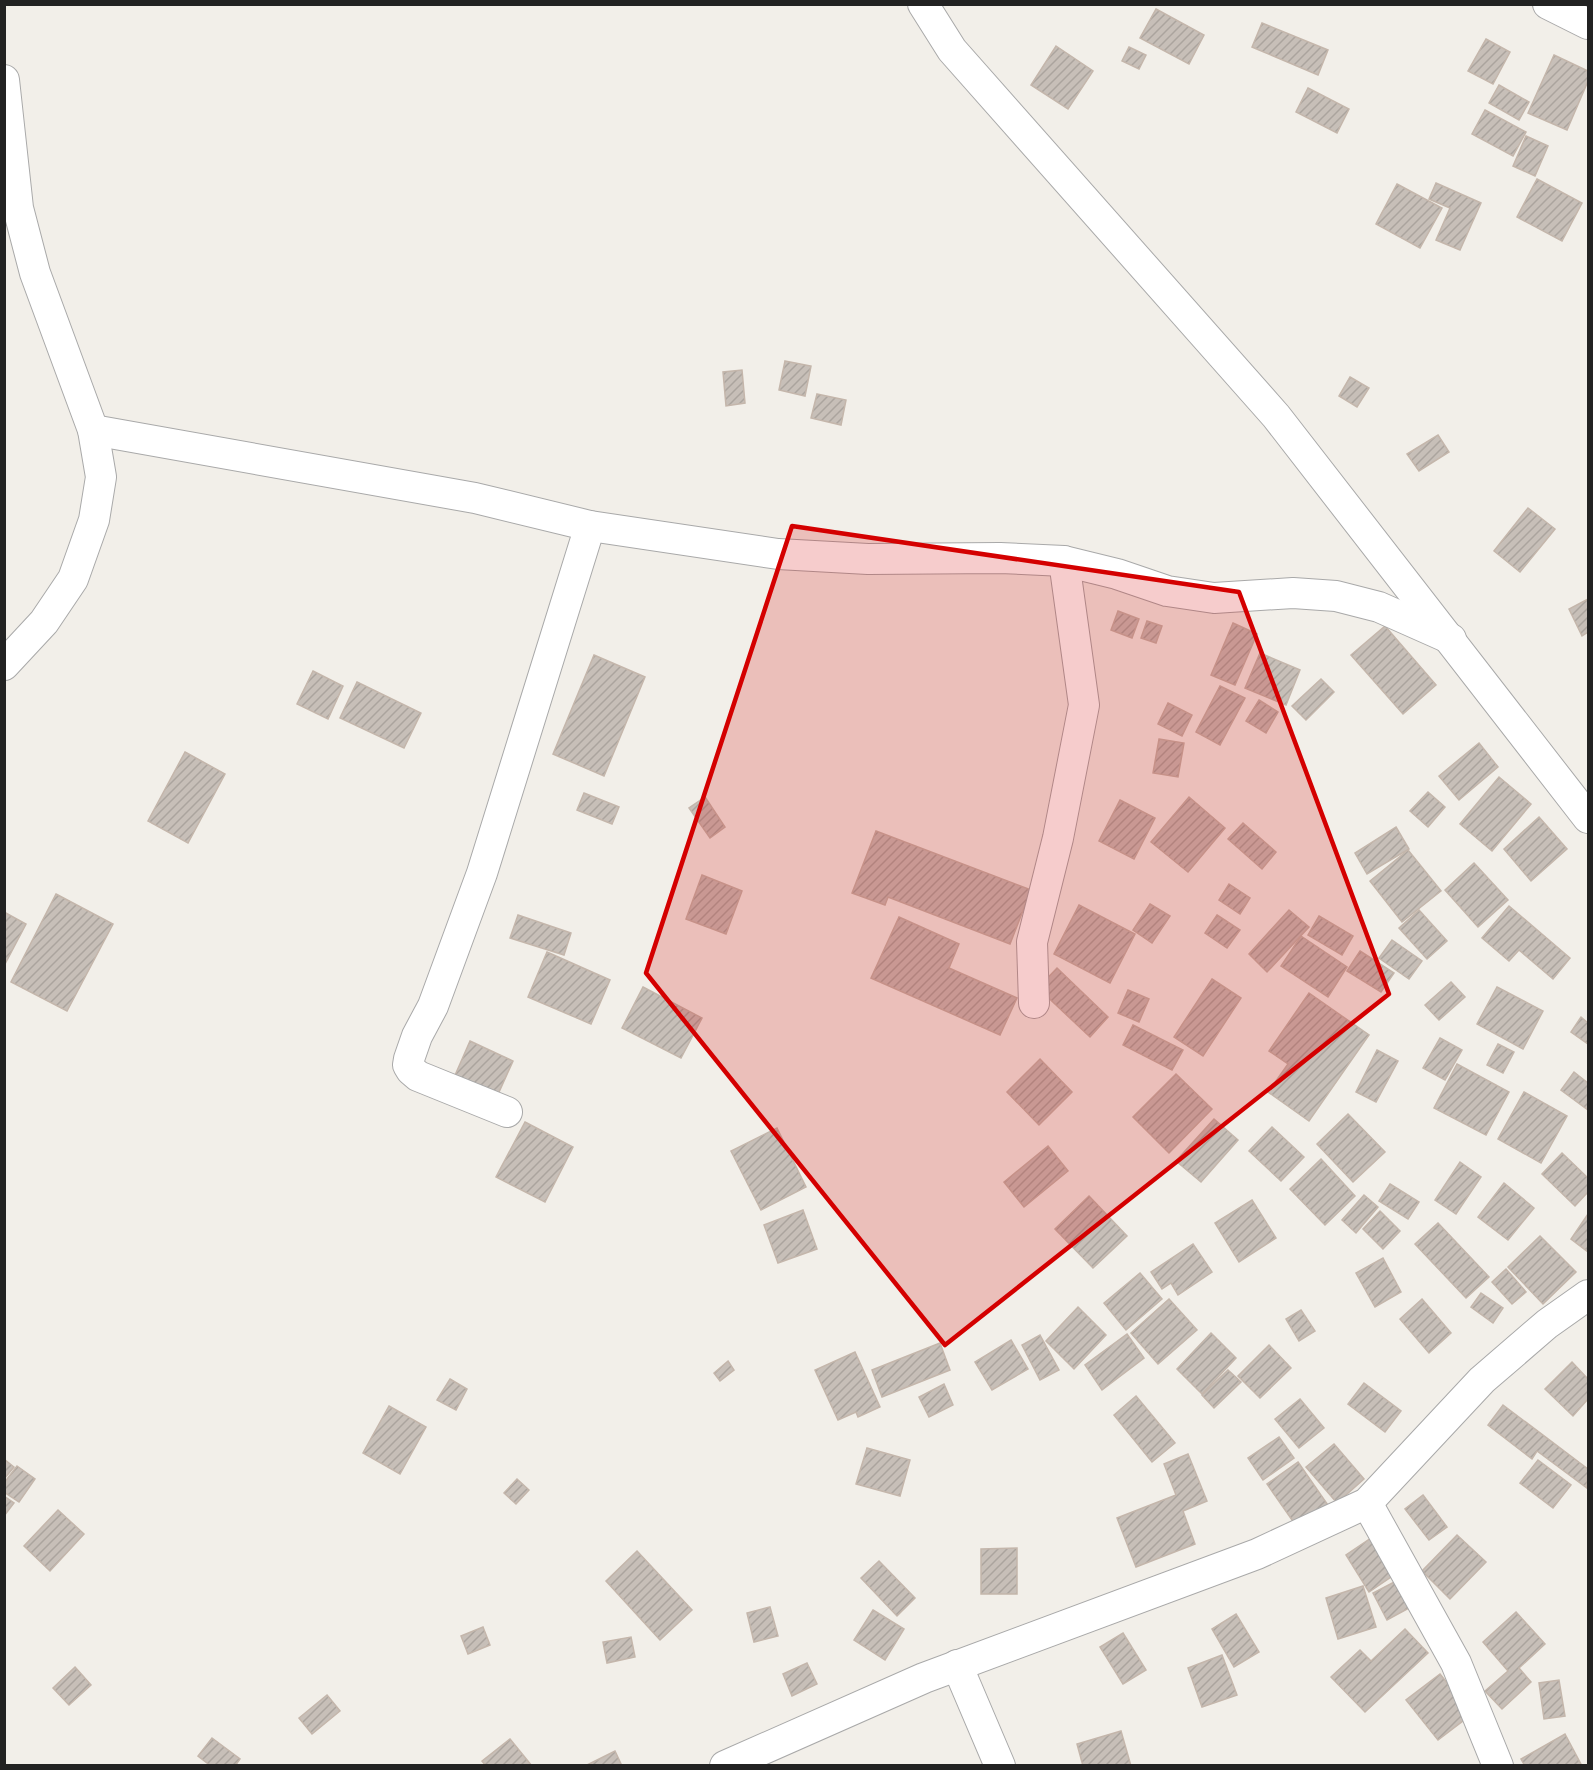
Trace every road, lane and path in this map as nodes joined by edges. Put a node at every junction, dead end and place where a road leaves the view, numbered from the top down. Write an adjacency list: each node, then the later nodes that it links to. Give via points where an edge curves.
1 (923, 4): 8 (street, via 952,50 1276,416)
2 (1548, 4): 3 (street)
3 (1588, 24)
4 (4, 80): 5 (street, via 18,208 35,273)
5 (93, 430): 6 (street, via 475,498); 9 (street, via 101,477 94,520 73,579 44,622)
6 (590, 526): 7 (street, via 778,554); 12 (street, via 482,873 408,1065 418,1076)
7 (1064, 561): 8 (street, via 1167,591 1214,598 1293,593 1336,596 1379,607); 11 (street, via 1084,705 1058,838 1032,942)
8 (1451, 639): 10 (street)
9 (4, 665)
10 (1588, 818)
11 (1034, 1003)
12 (507, 1112)
13 (1588, 1295): 14 (street, via 1547,1324 1482,1380)
14 (1367, 1503): 15 (street, via 1257,1554); 18 (street, via 1456,1664)
15 (957, 1665): 16 (street); 17 (street)
16 (725, 1766)
17 (1000, 1766)
18 (1498, 1766)

